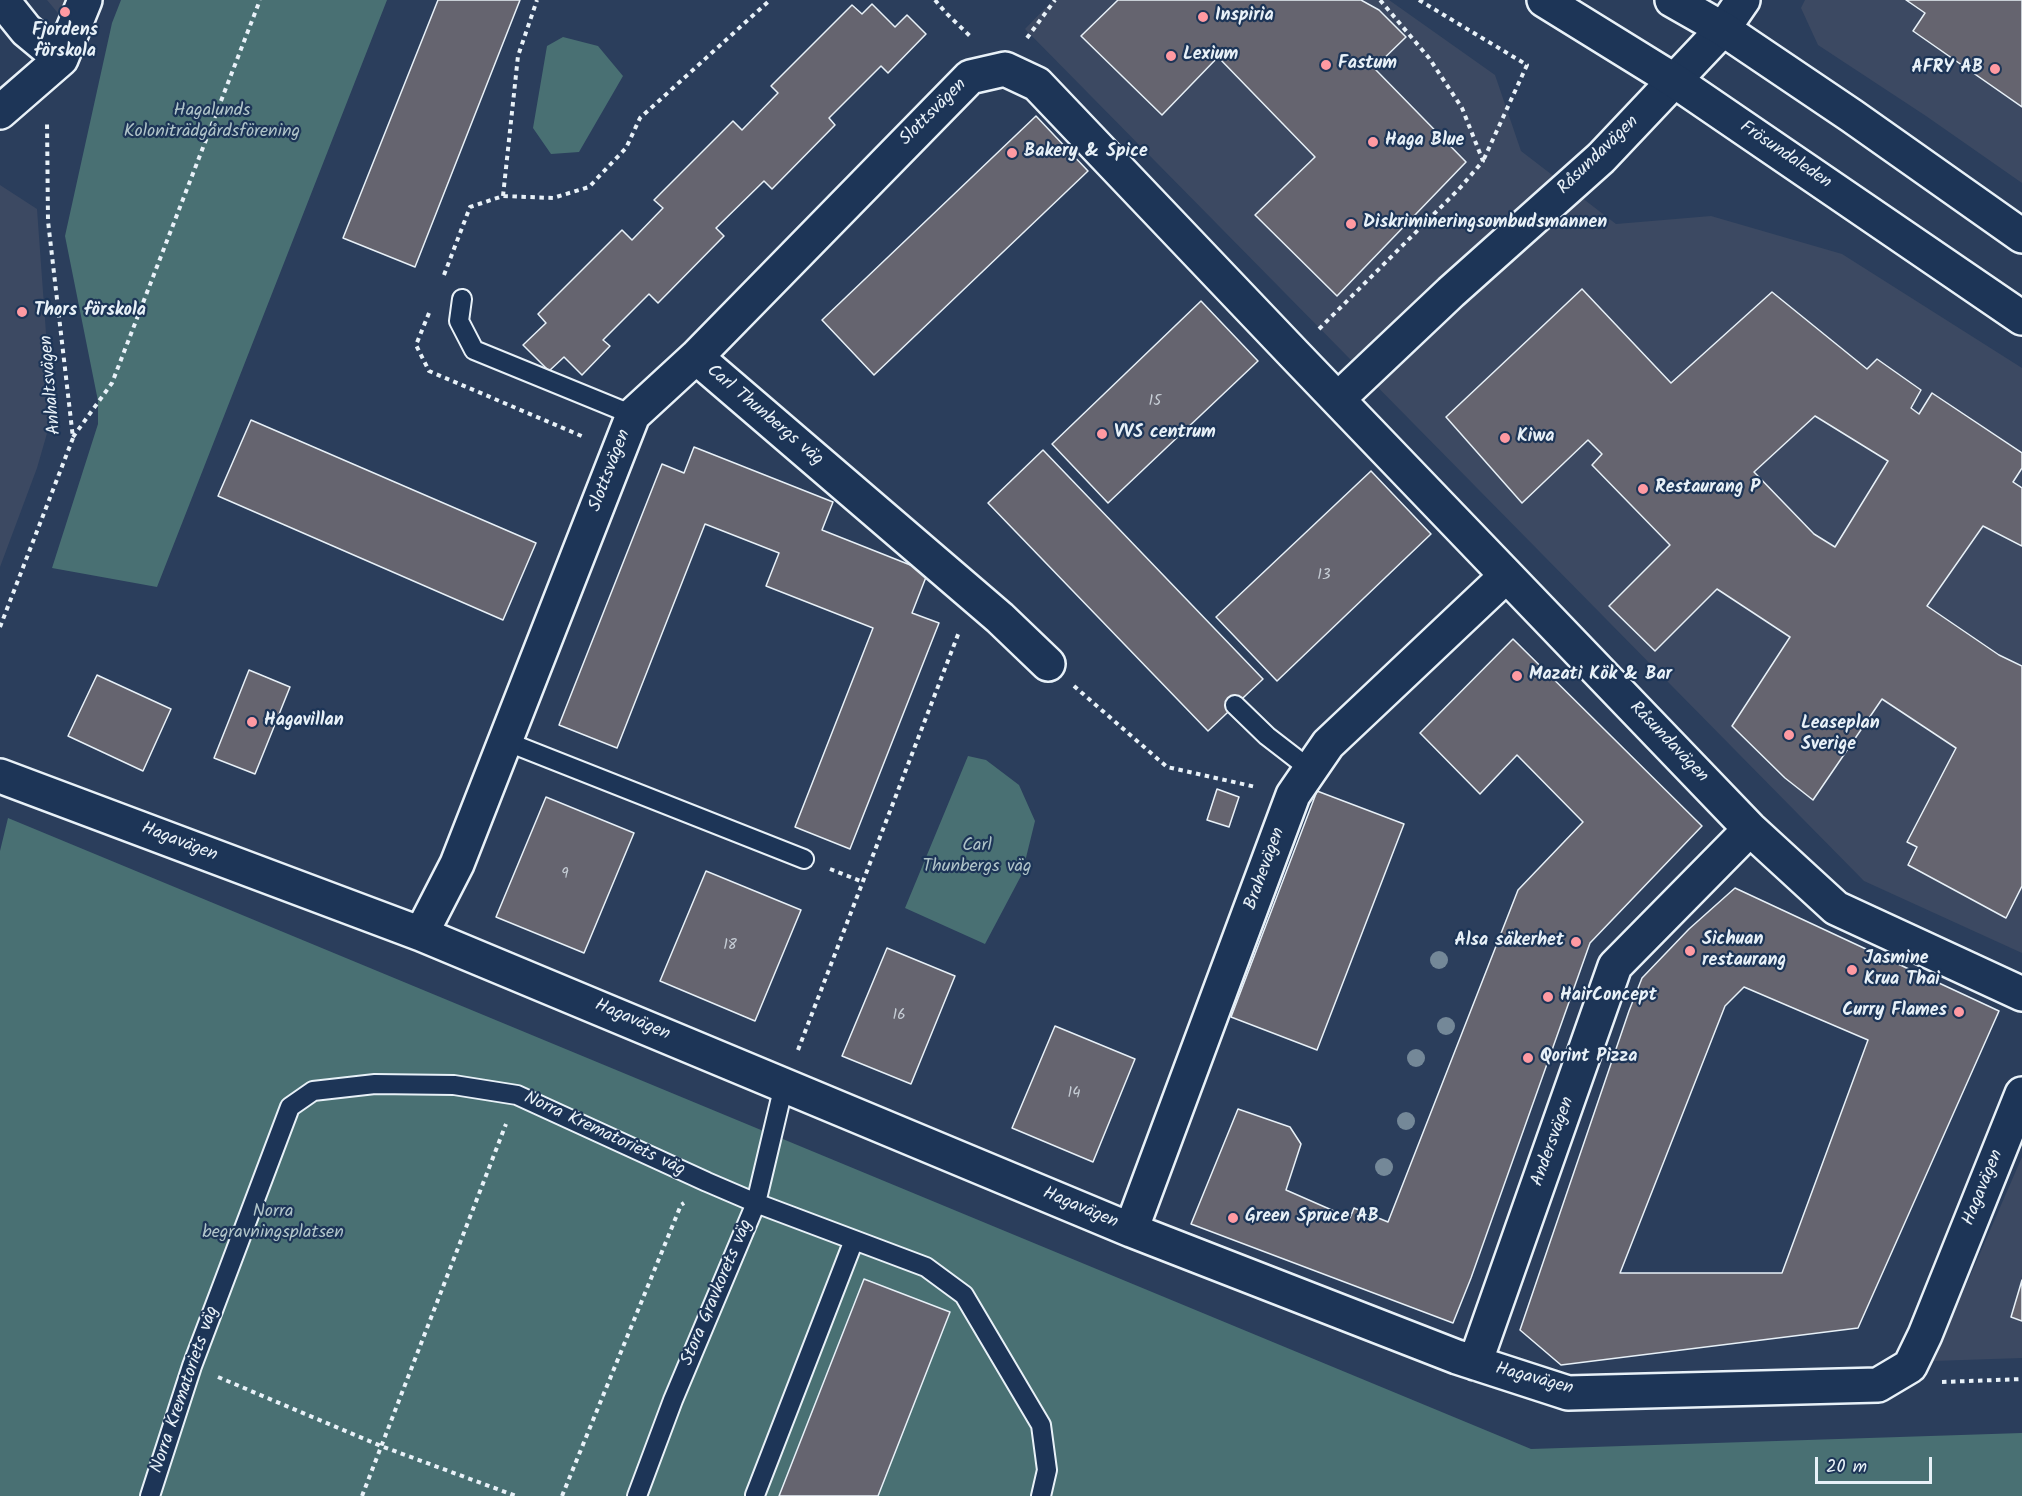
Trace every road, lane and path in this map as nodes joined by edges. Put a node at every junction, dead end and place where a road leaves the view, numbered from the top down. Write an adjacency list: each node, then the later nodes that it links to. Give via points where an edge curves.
1 (2, 0): 14 (street, via 26,30)
2 (85, 0): 14 (street)
3 (260, 0): 29 (path, via 112,383)
4 (537, 0): 20 (path, via 518,56)
5 (770, 0): 20 (path, via 640,118 626,148 589,187 553,198)
6 (935, 0): 15 (path)
7 (1055, 0): 15 (path)
8 (1380, 0): 19 (path, via 1429,58 1461,108)
9 (1419, 0): 19 (path, via 1527,64)
10 (1544, 0): 16 (street, Frösundaleden)
11 (1672, 0): 13 (street)
12 (1743, 0): 13 (street, Råsundavägen)
13 (1723, 29): 16 (street, Råsundavägen); 21 (street)
14 (61, 59): 17 (street)
15 (1005, 69): 25 (street, Råsundavägen, via 1037,84); 26 (street, Slottsvägen, via 970,76)
16 (1675, 81): 24 (street, Frösundaleden); 27 (street, Råsundavägen, via 1601,158)
17 (0, 112)
18 (47, 119): 29 (path, Anhaltsvägen, via 48,221)
19 (1483, 161): 25 (path)
20 (503, 196): 22 (path, via 470,207)
21 (2022, 236)
22 (449, 260)
23 (462, 299): 28 (lane, via 459,321 474,350)
24 (2022, 318)
25 (1294, 354): 27 (street, Råsundavägen)
26 (696, 357): 28 (street, Slottsvägen); 31 (street, Carl Thunbergs väg)
27 (1338, 399): 30 (street, Råsundavägen)
28 (633, 416): 35 (street, Slottsvägen)
29 (73, 438): 32 (path, Anhaltsvägen)
30 (1506, 576): 37 (street, Brahevägen, via 1328,744); 38 (street, Råsundavägen)
31 (974, 595): 33 (street, Carl Thunbergs väg); 42 (path)
32 (0, 627)
33 (1048, 664): 37 (path, via 1167,767)
34 (1235, 705): 37 (lane, via 1267,736)
35 (505, 741): 39 (lane); 40 (street, Slottsvägen, via 457,864)
36 (0, 776): 40 (street, Hagavägen)
37 (1302, 782): 47 (street, Brahevägen)
38 (1750, 829): 41 (street, Råsundavägen, via 1836,908); 49 (street, Andersvägen, via 1615,966)
39 (804, 859)
40 (421, 934): 42 (street, Hagavägen)
41 (2022, 994)
42 (784, 1084): 46 (lane, Stora Gravkorets väg); 47 (street, Hagavägen)
43 (2022, 1094): 49 (street, Hagavägen, via 1910,1366 1878,1385 1568,1393)
44 (517, 1095): 45 (lane, Norra Krematoriets väg); 50 (lane, Norra Krematoriets väg, via 454,1085 375,1083 314,1091 290,1107); 53 (path)
45 (707, 1182): 46 (lane, Norra Krematoriets väg); 58 (path, via 681,1205)
46 (756, 1203): 48 (lane, Norra Krematoriets väg); 59 (lane, Stora Gravkorets väg, via 673,1400)
47 (1131, 1230): 49 (street, Hagavägen)
48 (854, 1240): 54 (lane); 60 (lane, Norra Krematoriets väg, via 926,1267 963,1295 1041,1425 1047,1470)
49 (1475, 1363)
50 (192, 1366): 53 (path); 55 (lane, Norra Krematoriets väg)
51 (2022, 1378): 52 (path)
52 (1933, 1383)
53 (381, 1446): 56 (path); 57 (path)
54 (755, 1495)
55 (150, 1496)
56 (362, 1496)
57 (516, 1496)
58 (562, 1496)
59 (638, 1496)
60 (1041, 1496)

